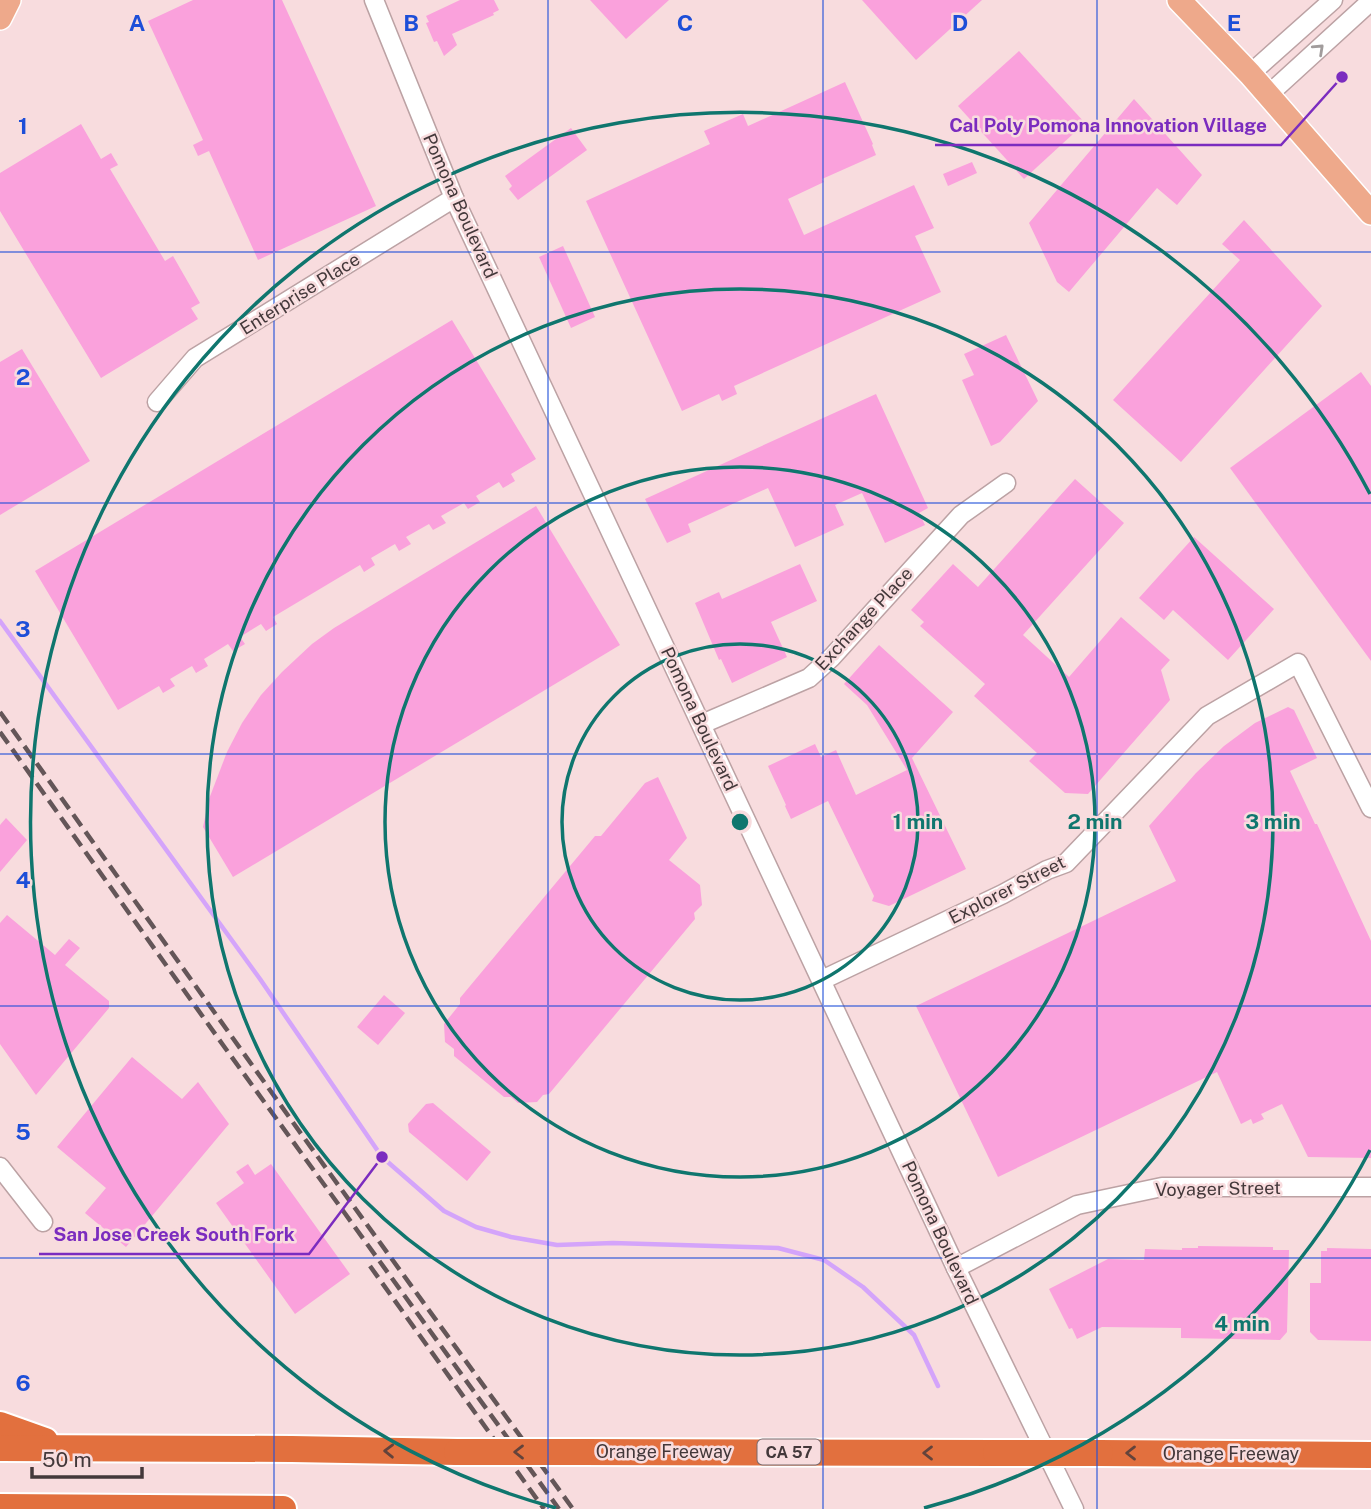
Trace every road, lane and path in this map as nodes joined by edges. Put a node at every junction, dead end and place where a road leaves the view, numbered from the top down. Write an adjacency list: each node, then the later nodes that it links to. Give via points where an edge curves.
1 (9, 0): 6 (main road)
2 (374, 0): 9 (street, Pomona Boulevard)
3 (1178, 0): 7 (main road)
4 (1333, 0): 7 (street)
5 (1371, 1): 8 (street, one-way to 5)
6 (0, 18)
7 (1251, 74): 8 (main road)
8 (1268, 95): 10 (main road)
9 (454, 198): 11 (street, Enterprise Place, via 195,358); 13 (street, Pomona Boulevard)
10 (1371, 214)
11 (157, 402)
12 (1006, 483): 13 (street, Exchange Place, via 961,515 809,678)
13 (702, 724): 15 (street, Pomona Boulevard)
14 (1371, 807): 15 (street, Explorer Street, via 1298,663 1207,716 1066,863)
15 (822, 980): 19 (street, Pomona Boulevard)
16 (0, 1167): 18 (street)
17 (1371, 1187): 19 (street, Voyager Street, via 1162,1187 1077,1205)
18 (43, 1222)
19 (956, 1268): 26 (street, Pomona Boulevard)
20 (0, 1425): 22 (highway)
21 (0, 1448): 22 (highway, Orange Freeway / CA 57)
22 (63, 1448): 23 (highway, Orange Freeway / CA 57, one-way to 22, bridge)
23 (1371, 1455)
24 (0, 1507): 25 (highway)
25 (283, 1509)
26 (1074, 1509)

